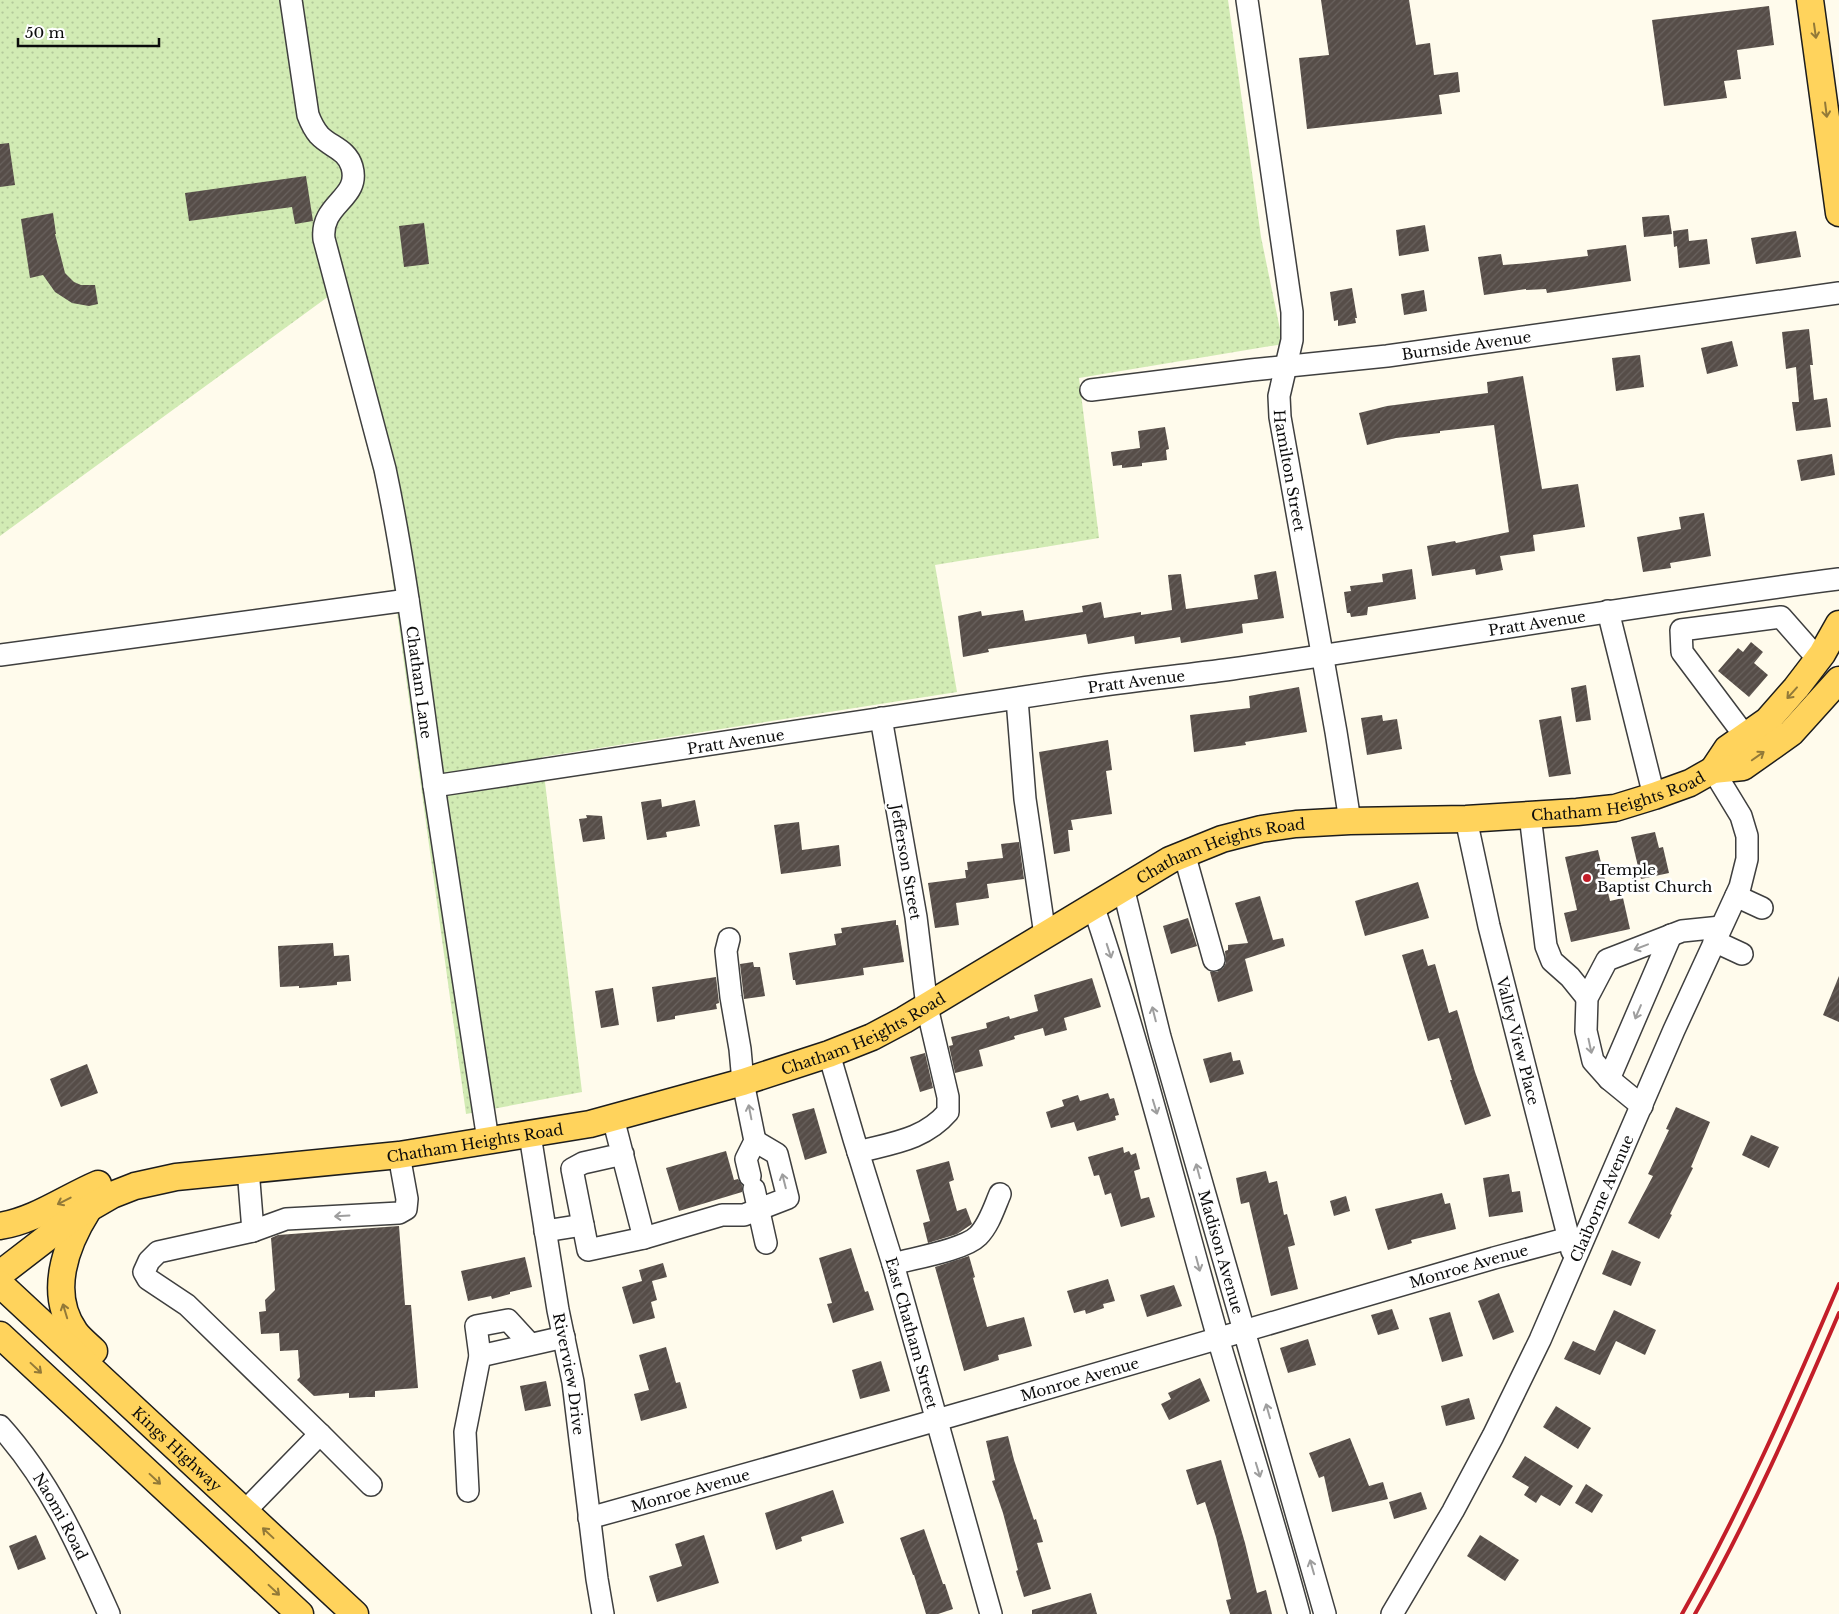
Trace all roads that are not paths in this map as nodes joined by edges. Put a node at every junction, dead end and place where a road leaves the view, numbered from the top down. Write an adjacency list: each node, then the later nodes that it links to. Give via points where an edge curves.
1 (291, 0): 9 (street, Chatham Lane, via 308,115 321,137 346,154 352,167 353,179 348,193 330,210 323,232 385,469)
2 (1247, 0): 6 (street, Hamilton Street, via 1292,312 1292,340)
3 (1810, 0): 4 (main road, one-way to 4)
4 (1839, 213)
5 (1839, 292): 6 (street, Burnside Avenue, via 1387,356)
6 (1286, 366): 7 (street, Burnside Avenue); 12 (street, Hamilton Street, via 1279,396 1280,417)
7 (1091, 390)
8 (1839, 579): 10 (street, Pratt Avenue)
9 (408, 600): 13 (street); 20 (street, Chatham Lane)
10 (1608, 611): 12 (street, Pratt Avenue); 21 (street)
11 (1839, 624): 14 (main road, Chatham Heights Road)
12 (1322, 654): 16 (street, Pratt Avenue); 24 (street, Hamilton Street)
13 (0, 655)
14 (1818, 660): 18 (main road, Chatham Heights Road, one-way to 18, via 1767,721); 18 (street, via 1781,617 1681,630 1682,652)
15 (1839, 680): 19 (main road, Chatham Heights Road, one-way to 15, via 1743,767 1751,762 1791,733)
16 (1017, 699): 17 (street, Pratt Avenue); 31 (street, via 1025,799)
17 (881, 718): 20 (street, Pratt Avenue); 37 (street, Jefferson Street, via 916,917)
18 (1745, 736): 19 (main road, Chatham Heights Road, via 1727,749)
19 (1713, 770): 21 (main road, Chatham Heights Road, via 1690,783); 27 (street, Claiborne Avenue, via 1741,816 1747,836 1745,870)
20 (434, 786): 44 (street, Chatham Lane)
21 (1654, 796): 22 (main road, Chatham Heights Road, via 1615,808)
22 (1530, 816): 23 (main road, Chatham Heights Road); 36 (street, via 1546,946 1552,961)
23 (1466, 819): 24 (main road, Chatham Heights Road); 59 (street, Valley View Place, via 1489,926)
24 (1350, 821): 25 (main road, Chatham Heights Road, via 1261,829)
25 (1184, 853): 26 (main road, Chatham Heights Road); 35 (street)
26 (1122, 887): 28 (main road, Chatham Heights Road); 65 (street, Madison Avenue, one-way to 26, via 1160,1037)
27 (1736, 896): 29 (street); 30 (street, Claiborne Avenue)
28 (1093, 905): 31 (main road, Chatham Heights Road); 68 (street, Madison Avenue, one-way to 68, via 1157,1115)
29 (1762, 908)
30 (1718, 934): 32 (street, via 1682,931); 34 (street); 41 (street, Claiborne Avenue)
31 (1045, 935): 37 (main road, Chatham Heights Road)
32 (1671, 935): 36 (street, one-way to 36, via 1607,960); 39 (street, one-way to 39)
33 (729, 939): 40 (street, via 726,951)
34 (1742, 954)
35 (1214, 960)
36 (1587, 998): 39 (street, one-way to 39, via 1586,1031 1593,1061)
37 (927, 1007): 38 (main road, Chatham Heights Road, via 872,1037); 46 (street, Jefferson Street, via 948,1097 948,1112 925,1132)
38 (830, 1054): 40 (main road, Chatham Heights Road); 46 (street, East Chatham Street)
39 (1609, 1079): 41 (street)
40 (743, 1082): 42 (main road, Chatham Heights Road); 45 (street, one-way to 40)
41 (1642, 1106): 61 (street, Claiborne Avenue)
42 (613, 1118): 43 (main road, Chatham Heights Road); 47 (street)
43 (530, 1135): 44 (main road, Chatham Heights Road); 57 (street, Riverview Drive)
44 (488, 1140): 48 (main road, Chatham Heights Road)
45 (755, 1141): 51 (street, via 746,1159); 51 (street, one-way to 45, via 788,1198 777,1154)
46 (858, 1152): 62 (street, East Chatham Street)
47 (623, 1154): 54 (street, via 572,1169); 58 (street)
48 (399, 1155): 49 (main road, Chatham Heights Road); 56 (street, one-way to 56, via 407,1200 406,1209 399,1213 286,1219)
49 (248, 1168): 50 (main road, Chatham Heights Road); 56 (street)
50 (176, 1176): 53 (main road, Chatham Heights Road, via 135,1186); 55 (main road, one-way to 55, via 128,1172 32,1217)
51 (754, 1191): 58 (street, via 744,1215 722,1215); 60 (street)
52 (1000, 1194): 62 (street, via 987,1224 966,1245)
53 (91, 1205): 63 (main road, Chatham Heights Road); 74 (main road, one-way to 53, via 150,1404 75,1334 66,1316 60,1294 65,1257)
54 (583, 1225): 57 (street); 58 (street, via 588,1250)
55 (0, 1226)
56 (253, 1231): 73 (street, via 158,1252 144,1272 148,1279 187,1305)
57 (545, 1231): 67 (street, Riverview Drive)
58 (644, 1238)
59 (1568, 1238): 61 (street, Valley View Place); 65 (street, Monroe Avenue)
60 (766, 1242)
61 (1575, 1261): 86 (street, Claiborne Avenue, via 1493,1436)
62 (893, 1264): 71 (street, East Chatham Street)
63 (0, 1274)
64 (0, 1284): 74 (main road, Kings Highway)
65 (1245, 1331): 68 (street, Monroe Avenue); 85 (street, Madison Avenue, one-way to 65)
66 (0, 1335): 80 (main road, one-way to 80)
67 (564, 1337): 69 (street); 78 (street, Riverview Drive)
68 (1218, 1338): 71 (street, Monroe Avenue); 84 (street, Madison Avenue, one-way to 84)
69 (530, 1344): 70 (street); 70 (street, via 508,1320 476,1326)
70 (480, 1356): 76 (street, via 465,1432)
71 (937, 1421): 78 (street, Monroe Avenue); 83 (street, East Chatham Street)
72 (0, 1426): 79 (street, Naomi Road, via 33,1466 66,1522)
73 (320, 1434): 75 (street); 77 (street)
74 (197, 1467): 77 (main road, Kings Highway)
75 (371, 1485)
76 (468, 1491)
77 (245, 1511): 81 (main road, Kings Highway, one-way to 77)
78 (589, 1518): 82 (street, Riverview Drive)
79 (109, 1614)
80 (300, 1614)
81 (355, 1614)
82 (603, 1614)
83 (991, 1614)
84 (1299, 1614)
85 (1325, 1614)
86 (1392, 1614)

